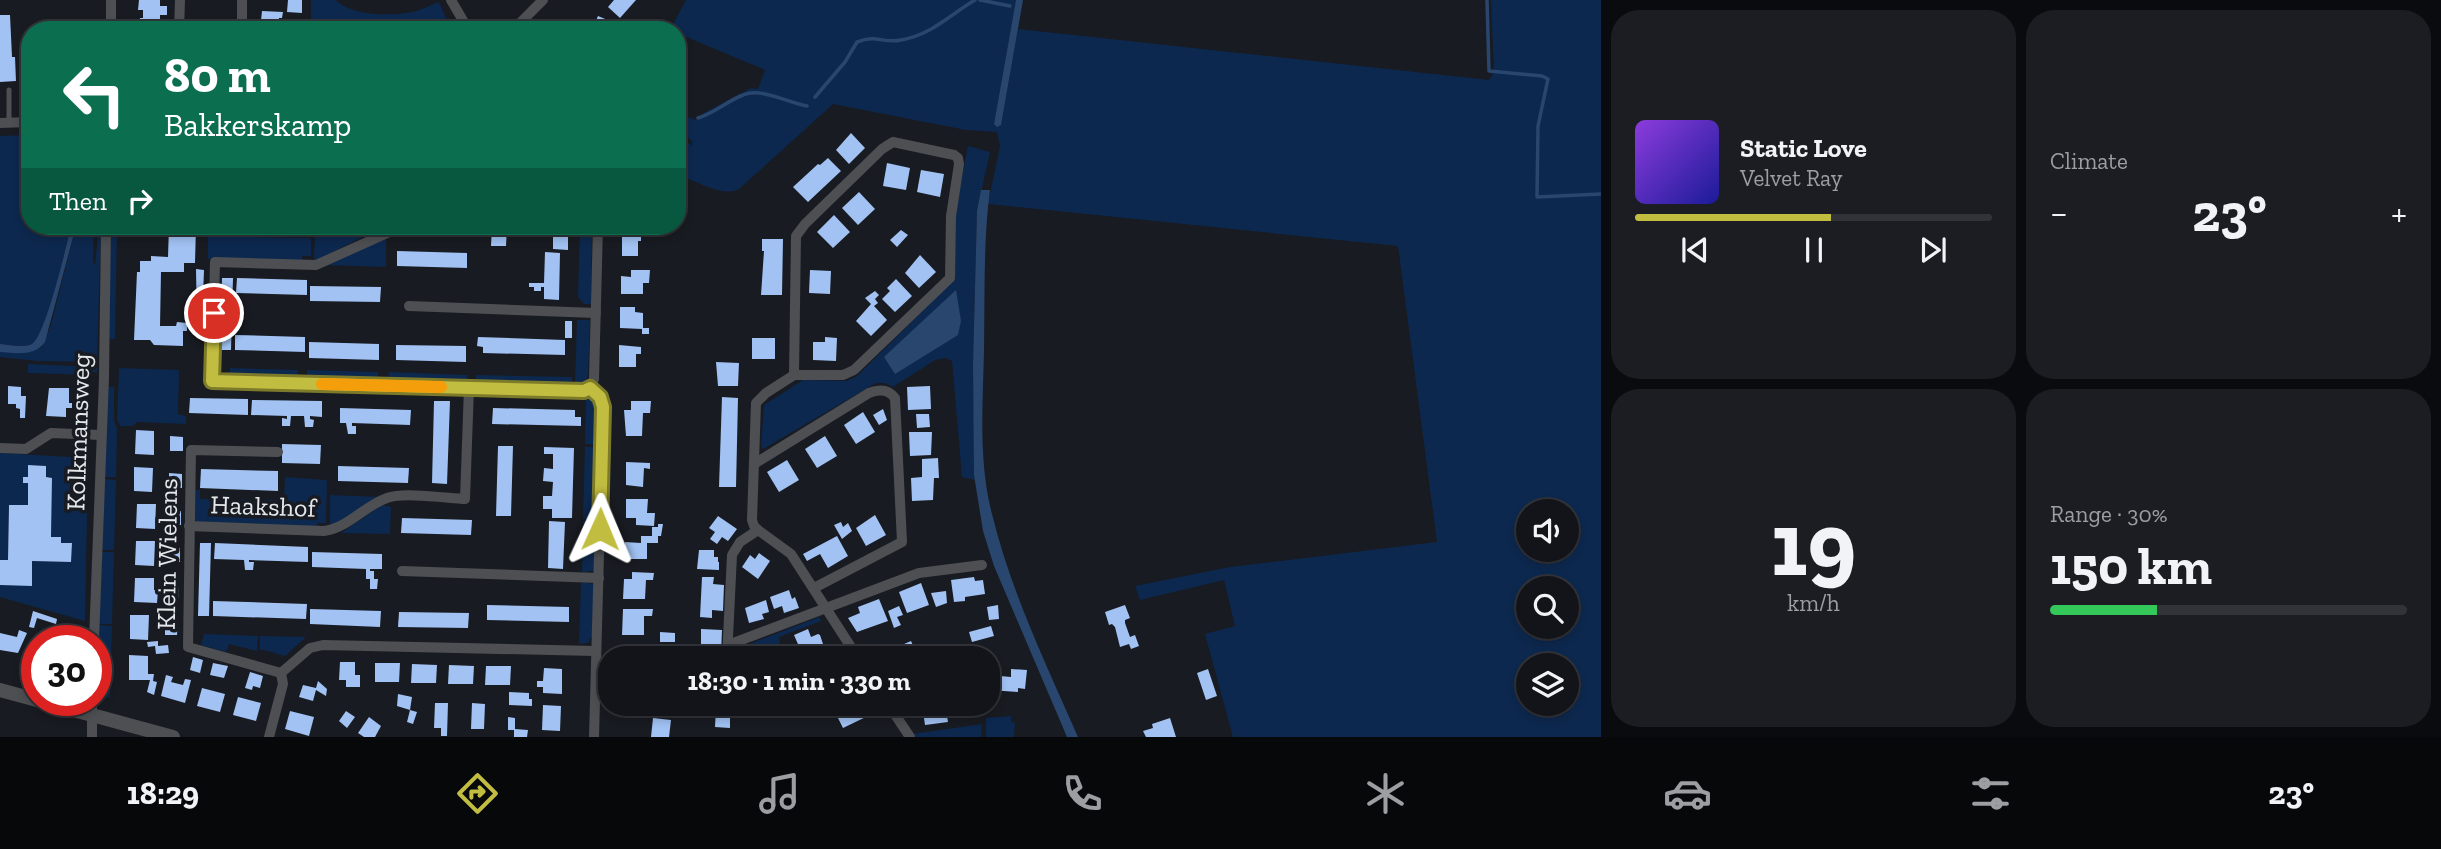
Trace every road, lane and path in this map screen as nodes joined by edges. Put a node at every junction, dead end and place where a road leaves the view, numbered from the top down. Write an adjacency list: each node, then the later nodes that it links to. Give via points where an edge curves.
1 (111, 0): 6 (street)
2 (180, 0): 7 (street)
3 (242, 0): 8 (street)
4 (451, 0): 9 (street)
5 (543, 0): 10 (street)
6 (111, 21)
7 (179, 21)
8 (242, 21)
9 (463, 21)
10 (522, 21)
11 (9, 90): 12 (lane)
12 (4, 123)
13 (106, 235): 21 (street, Kolkmansweg)
14 (383, 235): 19 (street, via 316,265 215,262 212,381)
15 (598, 235): 17 (street)
16 (409, 306): 17 (street)
17 (596, 313): 20 (street)
18 (794, 375): 18 (street, via 796,236 800,229 893,142 954,155 960,164 951,216 950,278 854,370 843,375); 24 (street, via 756,403)
19 (469, 387): 20 (street); 25 (street, Haakshof, via 466,499 388,498 327,531)
20 (590, 388): 29 (street, via 603,407)
21 (102, 435): 22 (street, via 51,433 26,449); 32 (street, Kolkmansweg)
22 (0, 448)
23 (278, 452): 25 (street, Klein Wielens, via 191,450)
24 (754, 464): 26 (street, via 752,520); 30 (street, via 869,393 884,390 895,398 902,542)
25 (189, 526): 36 (street, Klein Wielens, via 188,647)
26 (758, 530): 30 (street, via 791,554); 33 (street, via 740,542 732,555)
27 (982, 565): 31 (street, via 919,573)
28 (402, 571): 29 (street)
29 (599, 578): 35 (street)
30 (814, 588): 31 (street)
31 (827, 609): 33 (street); 34 (street)
32 (95, 625)
33 (728, 645)
34 (850, 646)
35 (595, 651): 36 (street, via 323,645 310,648); 45 (street)
36 (281, 673): 44 (street)
37 (0, 690): 38 (street)
38 (21, 694)
39 (112, 714): 43 (street)
40 (92, 716): 42 (street)
41 (896, 716): 46 (street)
42 (92, 737)
43 (173, 737)
44 (269, 737)
45 (594, 737)
46 (910, 737)

